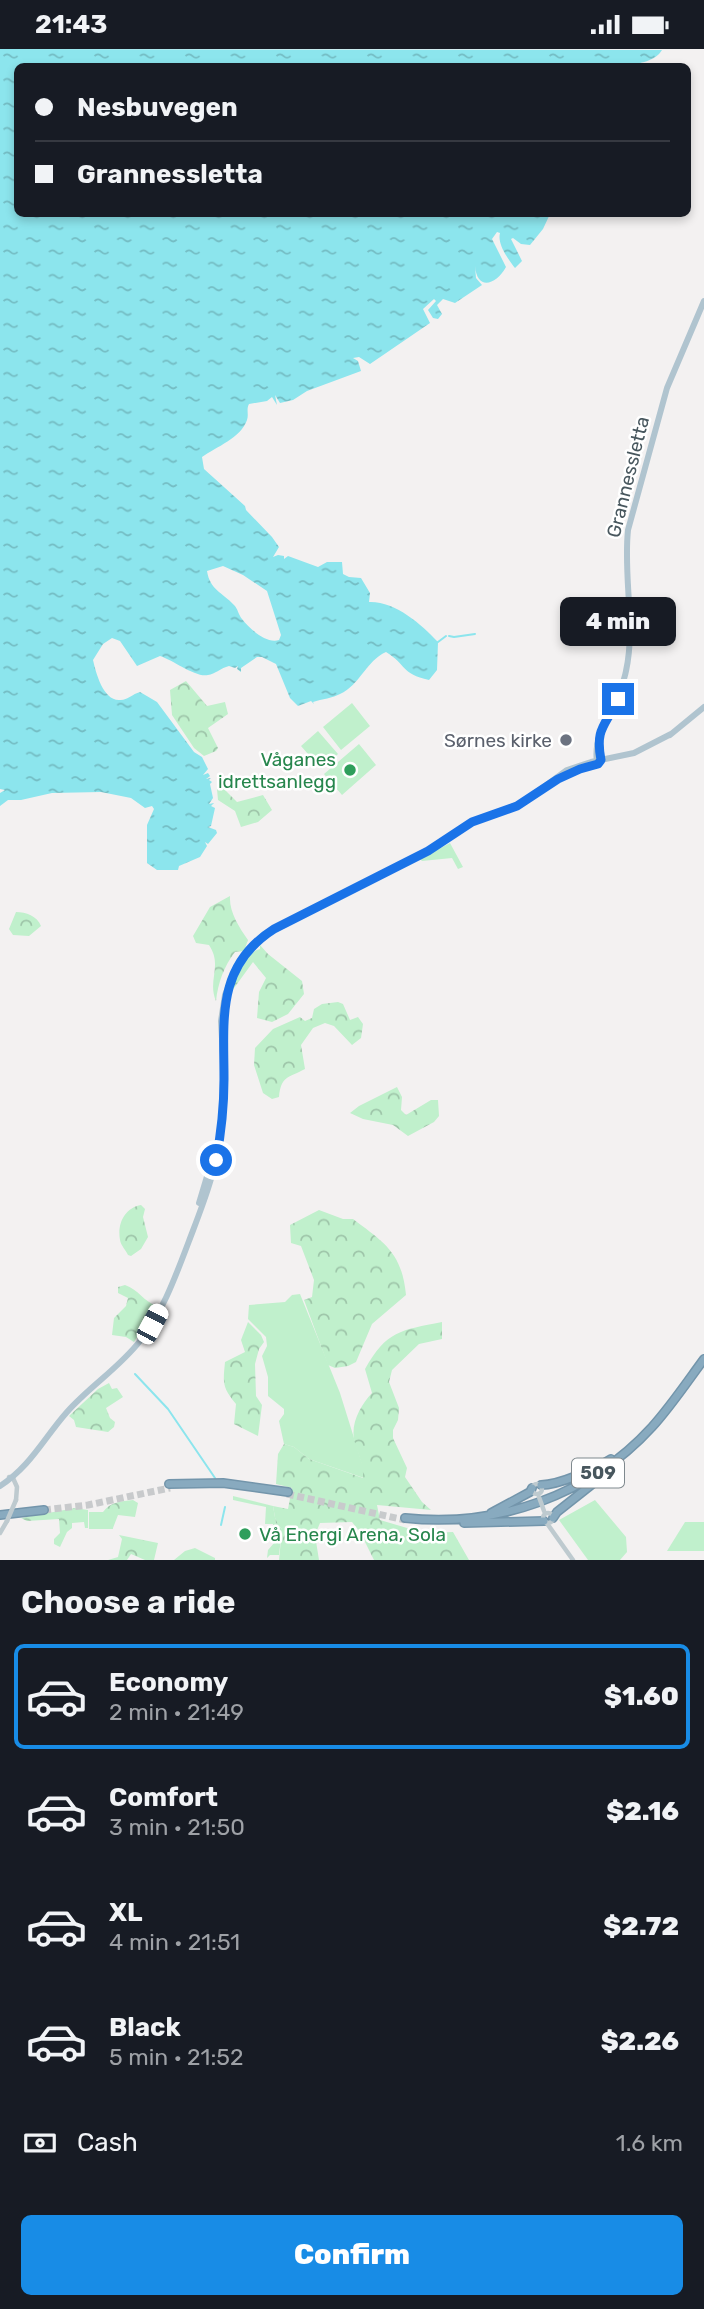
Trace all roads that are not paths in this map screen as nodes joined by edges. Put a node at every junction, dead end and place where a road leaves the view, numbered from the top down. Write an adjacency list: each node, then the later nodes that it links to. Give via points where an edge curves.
1 (704, 301): 3 (main road, Grannessletta, via 668,384 628,530 628,663 622,688 600,733)
2 (704, 707): 3 (main road, via 671,734 634,753)
3 (599, 762): 8 (main road, via 570,773 523,803 472,822 428,851 274,929 244,956 227,990 223,1016 218,1152 164,1301 141,1341 74,1404 31,1460)
4 (704, 1359): 6 (highway, 509)
5 (704, 1365): 7 (highway, 509, via 661,1422)
6 (645, 1434): 11 (highway, 509, via 601,1465); 17 (highway, 509, via 609,1465 558,1495 509,1512)
7 (622, 1460): 15 (highway, 509); 17 (highway, 509, via 585,1485 540,1505 491,1519)
8 (10, 1478): 9 (main road); 18 (street, bridge, via 16,1497)
9 (0, 1484)
10 (170, 1486): 12 (highway)
11 (538, 1492): 15 (street, bridge); 17 (highway, 509)
12 (288, 1493)
13 (44, 1509): 14 (highway)
14 (0, 1513)
15 (547, 1516): 17 (highway, 509); 19 (street)
16 (405, 1519): 17 (highway, 509)
17 (457, 1521)
18 (0, 1533)
19 (573, 1560)

